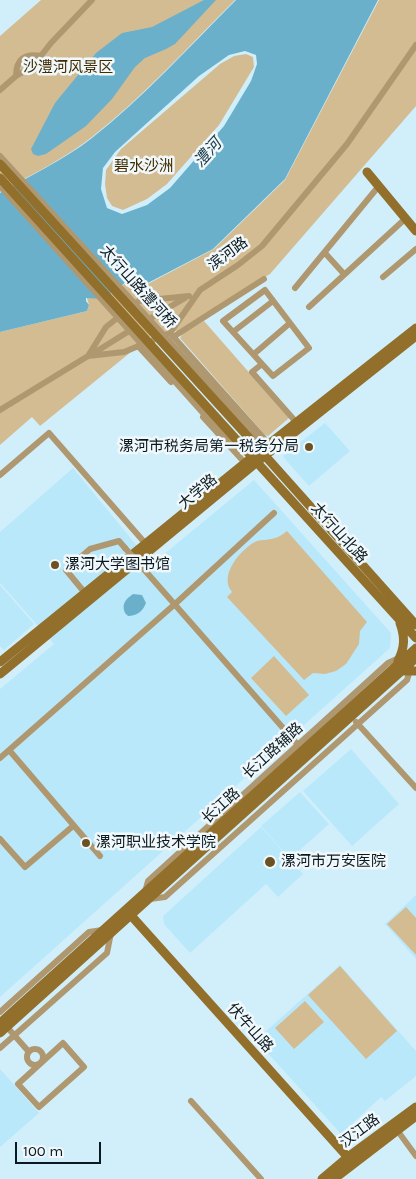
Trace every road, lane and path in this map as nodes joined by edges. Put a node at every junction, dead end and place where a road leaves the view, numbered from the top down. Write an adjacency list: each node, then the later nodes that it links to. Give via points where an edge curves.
1 (92, 0): 3 (street)
2 (416, 46): 20 (street, 滨河路, via 347,144 262,246)
3 (41, 56): 4 (street, via 33,66); 4 (street, via 24,56 16,68)
4 (16, 76): 5 (street)
5 (2, 87)
6 (0, 156): 25 (street, 太行山路澧河桥, bridge)
7 (0, 164): 25 (main road, 太行山路澧河桥, bridge)
8 (367, 172): 11 (main road)
9 (0, 178): 25 (main road, 太行山路澧河桥, bridge)
10 (0, 186): 25 (street, 太行山路澧河桥, bridge)
11 (378, 187): 12 (main road); 15 (street)
12 (405, 219): 13 (main road); 16 (street)
13 (416, 230)
14 (416, 249): 17 (street)
15 (325, 253): 16 (street); 19 (street)
16 (344, 274): 23 (street)
17 (383, 277)
18 (264, 279): 28 (street)
19 (295, 288)
20 (200, 290): 21 (street); 28 (street, 滨河路)
21 (189, 296): 25 (street); 32 (street, via 139,301 106,327)
22 (273, 301): 24 (street); 27 (street); 27 (street, via 265,290 223,321)
23 (309, 307)
24 (290, 323): 31 (street); 33 (street, via 309,348 273,376)
25 (139, 325): 30 (street, 太行山路澧河桥, bridge); 32 (street); 36 (main road, 太行山路澧河桥, bridge); 38 (main road, 太行山路澧河桥, bridge)
26 (416, 328): 35 (main road, 大学路)
27 (233, 332): 31 (street)
28 (171, 335): 30 (street); 37 (street)
29 (416, 336): 39 (main road, 大学路)
30 (140, 345): 32 (street, via 124,352); 38 (street, 太行山路澧河桥, bridge); 41 (street)
31 (254, 354): 33 (street)
32 (88, 356): 34 (street)
33 (262, 364): 35 (street, via 252,372)
34 (0, 410)
35 (296, 422): 37 (main road, 大学路)
36 (254, 438): 39 (main road, 太行山北路)
37 (269, 444): 39 (main road, 大学路)
38 (241, 448): 40 (main road, 太行山北路)
39 (263, 453): 40 (main road, 大学路); 47 (main road, 太行山北路)
40 (254, 459): 41 (main road, 大学路); 47 (main road, 太行山北路); 54 (main road, 大学路)
41 (244, 463): 44 (main road, 大学路)
42 (0, 475): 44 (street, via 49,433)
43 (274, 513): 46 (street)
44 (145, 543): 45 (main road, 大学路)
45 (85, 593): 46 (street, bridge, via 66,570 90,549 119,541); 52 (main road, 大学路)
46 (175, 604): 56 (street); 57 (street)
47 (403, 618): 48 (main road); 49 (main road, 太行山北路); 50 (main road, 太行山北路); 53 (main road, via 403,650)
48 (416, 619)
49 (416, 625)
50 (416, 638)
51 (416, 648): 53 (main road, 长江路)
52 (0, 662)
53 (407, 664): 55 (main road, 长江路); 56 (street, 长江路辅路, via 388,662); 63 (main road, 长江路)
54 (0, 674)
55 (355, 720): 59 (street); 63 (main road, 长江路)
56 (298, 745): 63 (street, 长江路辅路, via 148,881)
57 (8, 750): 58 (street); 60 (street)
58 (0, 758)
59 (416, 788)
60 (73, 826): 61 (street, via 25,867); 62 (street)
61 (0, 839)
62 (100, 856)
63 (147, 897): 64 (main road, 长江路)
64 (128, 913): 65 (main road, 长江路); 77 (main road, 伏牛山路)
65 (108, 931): 66 (street, via 89,932); 67 (main road, 长江路); 68 (street, via 107,953)
66 (0, 1012)
67 (2, 1028): 68 (street)
68 (14, 1035): 69 (street); 70 (street)
69 (0, 1048)
70 (30, 1052): 71 (street, via 40,1051); 71 (street, via 27,1056 30,1063)
71 (41, 1063): 71 (street, via 63,1043 84,1067 39,1107 18,1084)
72 (191, 1101): 78 (street)
73 (416, 1107): 77 (main road, 汉江路)
74 (416, 1116): 75 (main road, 汉江路)
75 (397, 1130): 76 (street); 77 (main road, 汉江路)
76 (416, 1156)
77 (351, 1160): 79 (main road, 汉江路); 80 (main road, 汉江路)
78 (261, 1179)
79 (322, 1179)
80 (334, 1179)

